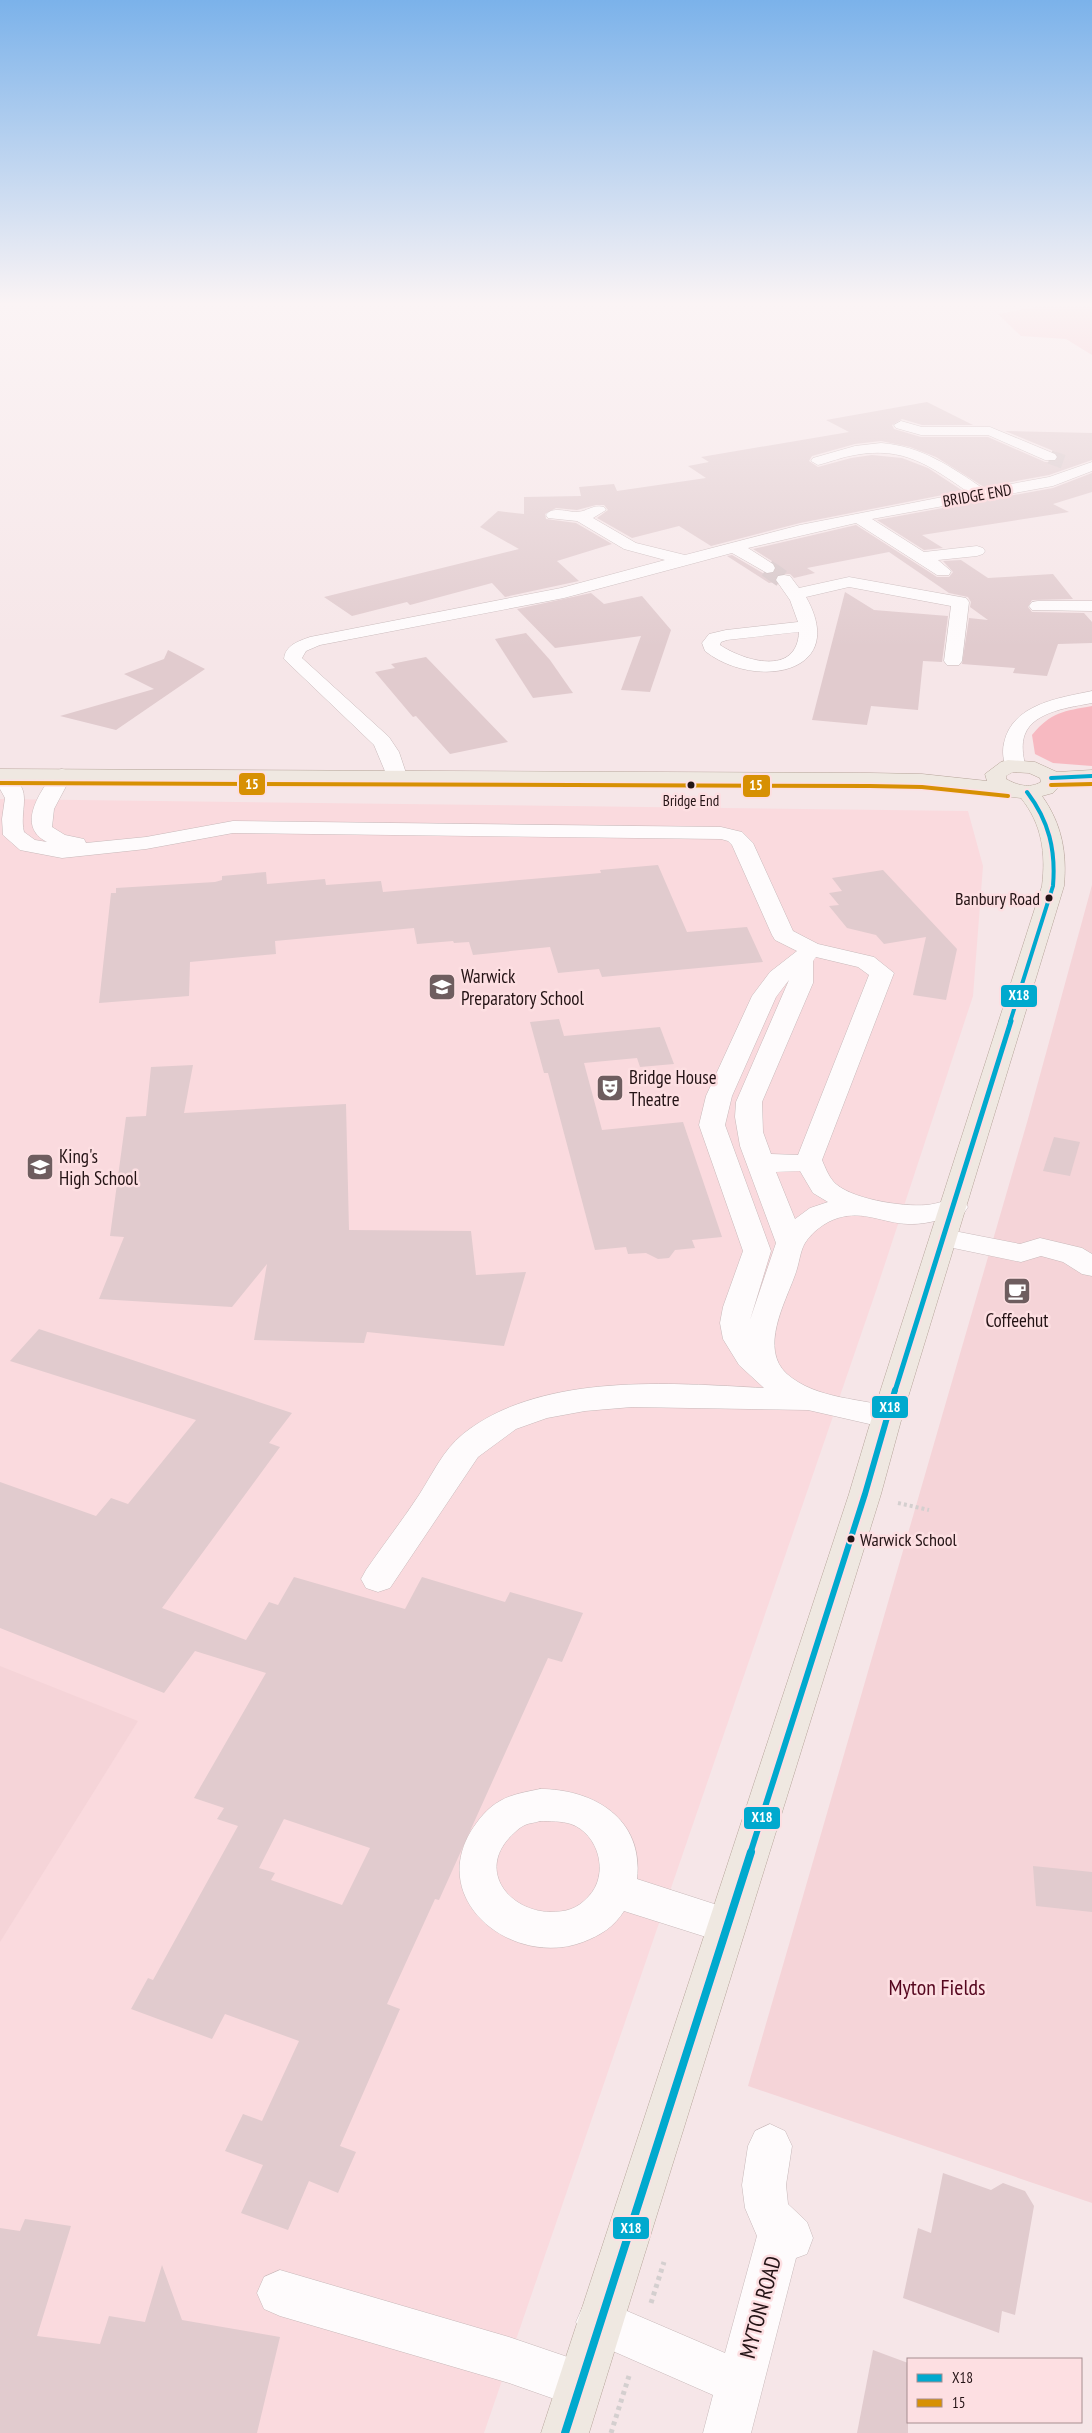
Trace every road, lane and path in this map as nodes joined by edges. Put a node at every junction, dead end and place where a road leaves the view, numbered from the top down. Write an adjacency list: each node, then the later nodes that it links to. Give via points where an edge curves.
1 (901, 425): 3 (street, via 921,431 990,431 1057,460)
2 (818, 461): 4 (street, via 860,449 904,450 924,458)
3 (1087, 468): 4 (street, BRIDGE END, via 1041,484)
4 (981, 494): 8 (street, BRIDGE END)
5 (600, 509): 7 (street)
6 (554, 515): 7 (street)
7 (581, 517): 9 (street)
8 (859, 518): 10 (street, BRIDGE END); 12 (street)
9 (630, 546): 13 (street); 16 (street)
10 (734, 548): 13 (street, BRIDGE END); 14 (street)
11 (977, 552): 12 (street)
12 (923, 556): 15 (street)
13 (686, 560): 16 (street, BRIDGE END)
14 (767, 568)
15 (944, 571)
16 (633, 573): 27 (street, BRIDGE END, via 564,593 316,641 295,651 296,662 386,746)
17 (784, 580): 18 (street)
18 (797, 594): 21 (street, via 807,617); 22 (street, via 849,582 960,602)
19 (1038, 606): 20 (street)
20 (1092, 606)
21 (807, 626): 21 (street, via 807,646 793,662 782,666 746,664 711,647 715,638 726,635)
22 (953, 661)
23 (1092, 697): 24 (street, via 1049,706 1025,720 1015,737)
24 (1006, 768): 29 (main road, via 1040,770); 31 (main road); 32 (main road, via 995,774 997,782)
25 (0, 775): 26 (main road)
26 (62, 775): 27 (main road); 33 (street, via 46,802 40,821 43,830 52,839 62,842)
27 (397, 776): 31 (main road)
28 (1092, 776): 29 (main road)
29 (1051, 778): 32 (main road, via 1048,787)
30 (0, 780): 33 (street, via 14,789 12,830 20,841 56,852)
31 (922, 780): 32 (main road)
32 (1018, 790): 38 (main road, via 1042,810 1049,826 1055,847 1053,886)
33 (103, 847): 34 (street, via 146,843 233,827 729,834 742,843 783,935)
34 (806, 955): 35 (street, via 801,984 749,1102 748,1129); 36 (street, via 866,962 882,973); 41 (street, via 778,977 764,996 719,1096 712,1125 757,1251 738,1307 735,1323 738,1339 750,1358)
35 (758, 1159): 36 (street, via 780,1165); 39 (street)
36 (809, 1160): 37 (street, via 823,1186 832,1194)
37 (860, 1204): 38 (street, via 907,1215 928,1214); 39 (street, via 814,1218 803,1225)
38 (949, 1223): 40 (street, via 1021,1253 1033,1265 1065,1273); 43 (main road)
39 (790, 1243): 41 (street, via 761,1332 760,1353)
40 (1091, 1267)
41 (765, 1372): 42 (street, via 781,1386)
42 (810, 1400): 43 (street); 46 (street, via 620,1397 552,1405 510,1418 491,1428 458,1458)
43 (887, 1417): 48 (main road)
44 (915, 1507): 45 (path)
45 (929, 1510)
46 (378, 1578)
47 (615, 1890): 48 (street)
48 (726, 1925): 51 (main road)
49 (770, 2146): 52 (street, MYTON ROAD, via 762,2197 768,2213 786,2235)
50 (280, 2293): 53 (street)
51 (599, 2322): 52 (street, MYTON ROAD); 53 (main road)
52 (740, 2383): 57 (street, MYTON ROAD)
53 (580, 2384): 55 (main road)
54 (621, 2400): 56 (path)
55 (565, 2433)
56 (611, 2433)
57 (727, 2433)

